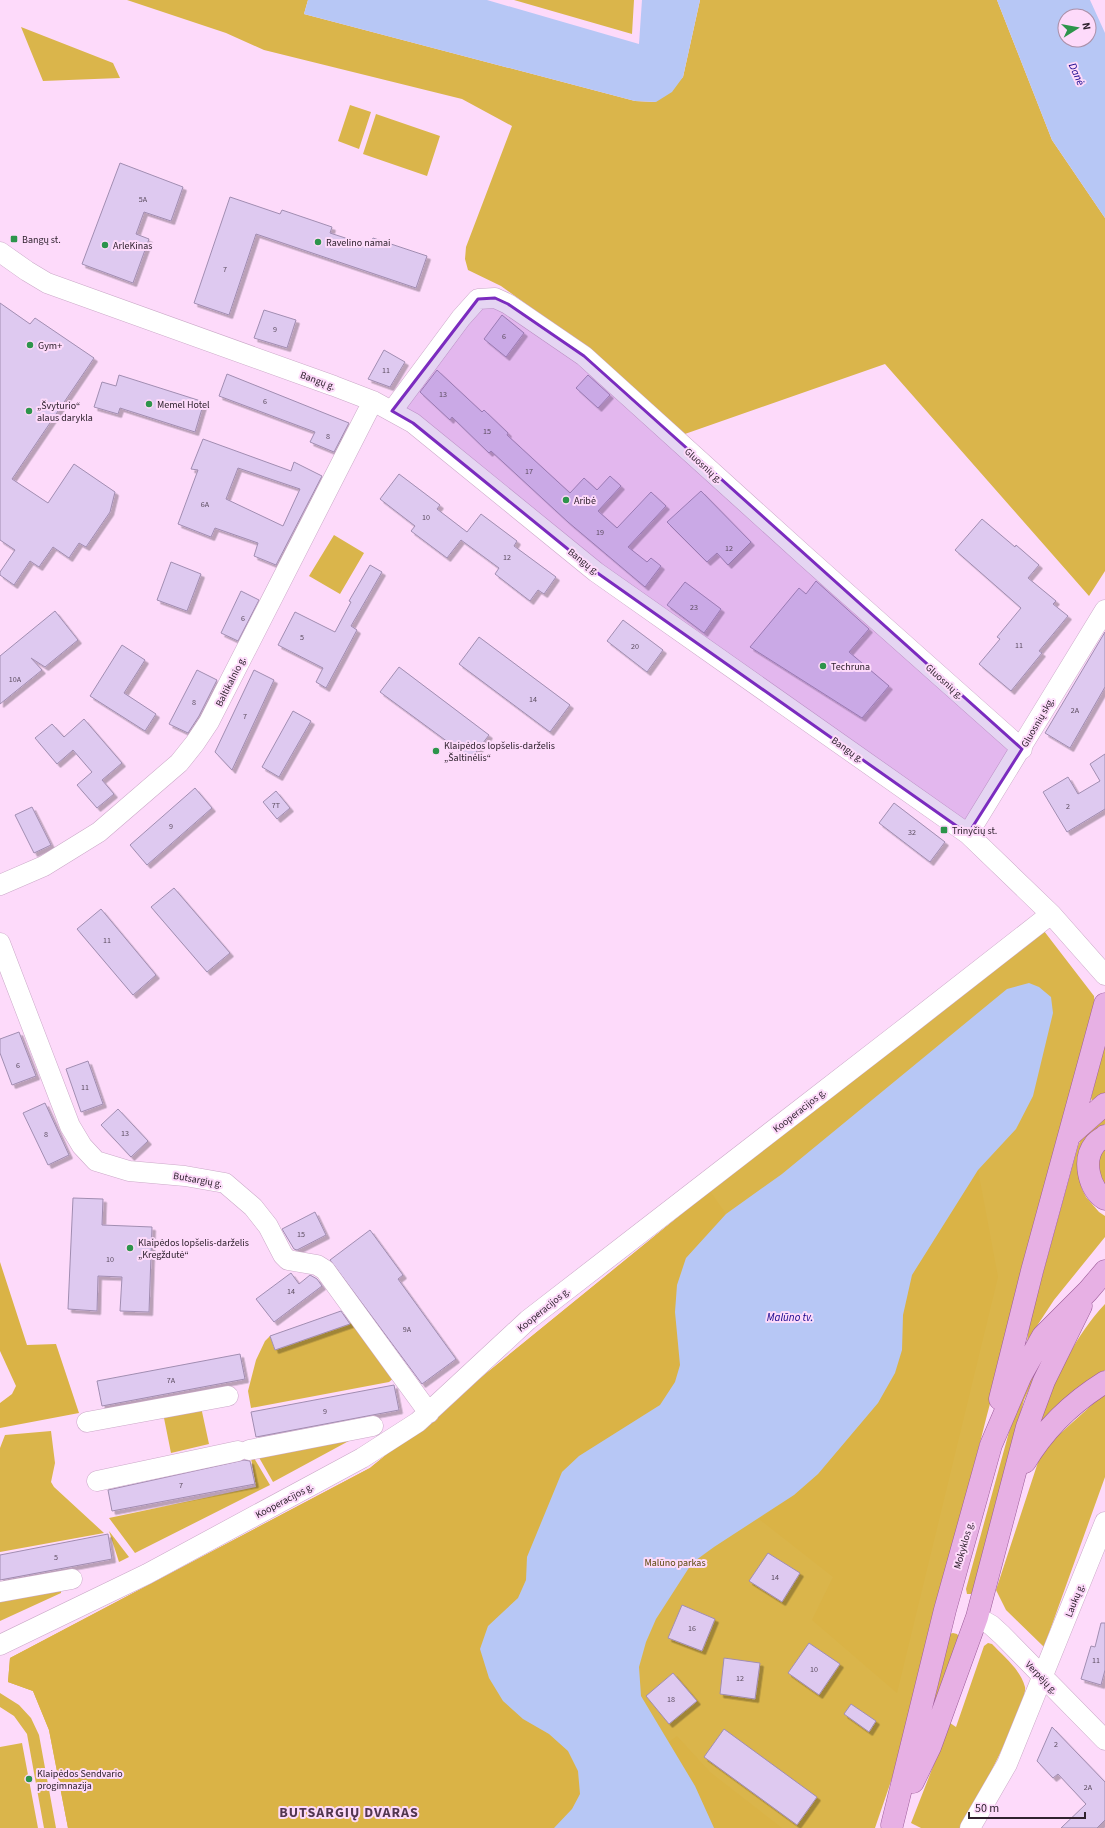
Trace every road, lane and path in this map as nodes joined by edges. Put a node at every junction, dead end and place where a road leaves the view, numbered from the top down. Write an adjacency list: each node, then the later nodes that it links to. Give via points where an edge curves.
1 (0, 252): 2 (street, Bangų g., via 47,282)
2 (372, 401): 3 (street, Bangų g.); 7 (street, Baltikalnio g., via 209,722 195,744 179,763 99,832 44,866)
3 (392, 411): 5 (street, Gluosnių g., via 478,299 494,298 508,304 584,356); 6 (street, Bangų g., via 441,444 596,572)
4 (1105, 610): 5 (street, Gluosnių skg.)
5 (1022, 749): 6 (street, Gluosnių skg.)
6 (968, 834): 8 (street, Bangų g.)
7 (0, 886)
8 (1051, 914): 10 (street, Bangų g.); 20 (street, Kooperacijos g., via 528,1320)
9 (0, 943): 20 (street, Butsargių g., via 70,1126 82,1146 96,1161 129,1171 225,1183 261,1217 288,1260 317,1265 325,1270)
10 (1105, 975)
11 (1105, 1004): 13 (main road)
12 (1105, 1104): 13 (main road)
13 (1070, 1135): 23 (main road, via 1007,1369)
14 (1105, 1136): 15 (main road, via 1094,1144 1088,1172 1092,1185)
15 (1105, 1199)
16 (1105, 1271): 17 (main road, Mokyklos g.)
17 (1088, 1291): 23 (main road, Mokyklos g., via 1043,1336 1021,1375); 25 (main road, Mokyklos g., via 1044,1381 1027,1427)
18 (1105, 1382): 25 (main road, via 1053,1423 1037,1442)
19 (228, 1396): 21 (street)
20 (429, 1413): 31 (street, Kooperacijos g., via 341,1469 142,1576)
21 (87, 1422)
22 (373, 1426): 24 (street)
23 (991, 1445): 29 (main road, Mokyklos g.)
24 (97, 1481)
25 (1012, 1484): 30 (main road, Mokyklos g.)
26 (1105, 1522): 32 (street, Laukų g.)
27 (72, 1579): 28 (street)
28 (0, 1592)
29 (945, 1610): 30 (main road); 34 (main road, Mokyklos g.)
30 (977, 1617): 32 (street, Verpėjų g., via 1002,1635); 34 (main road, Mokyklos g., via 930,1747)
31 (0, 1645)
32 (1042, 1677): 33 (street, Verpėjų g.); 35 (street, Laukų g., via 1007,1764)
33 (1105, 1740)
34 (892, 1826)
35 (970, 1828)

